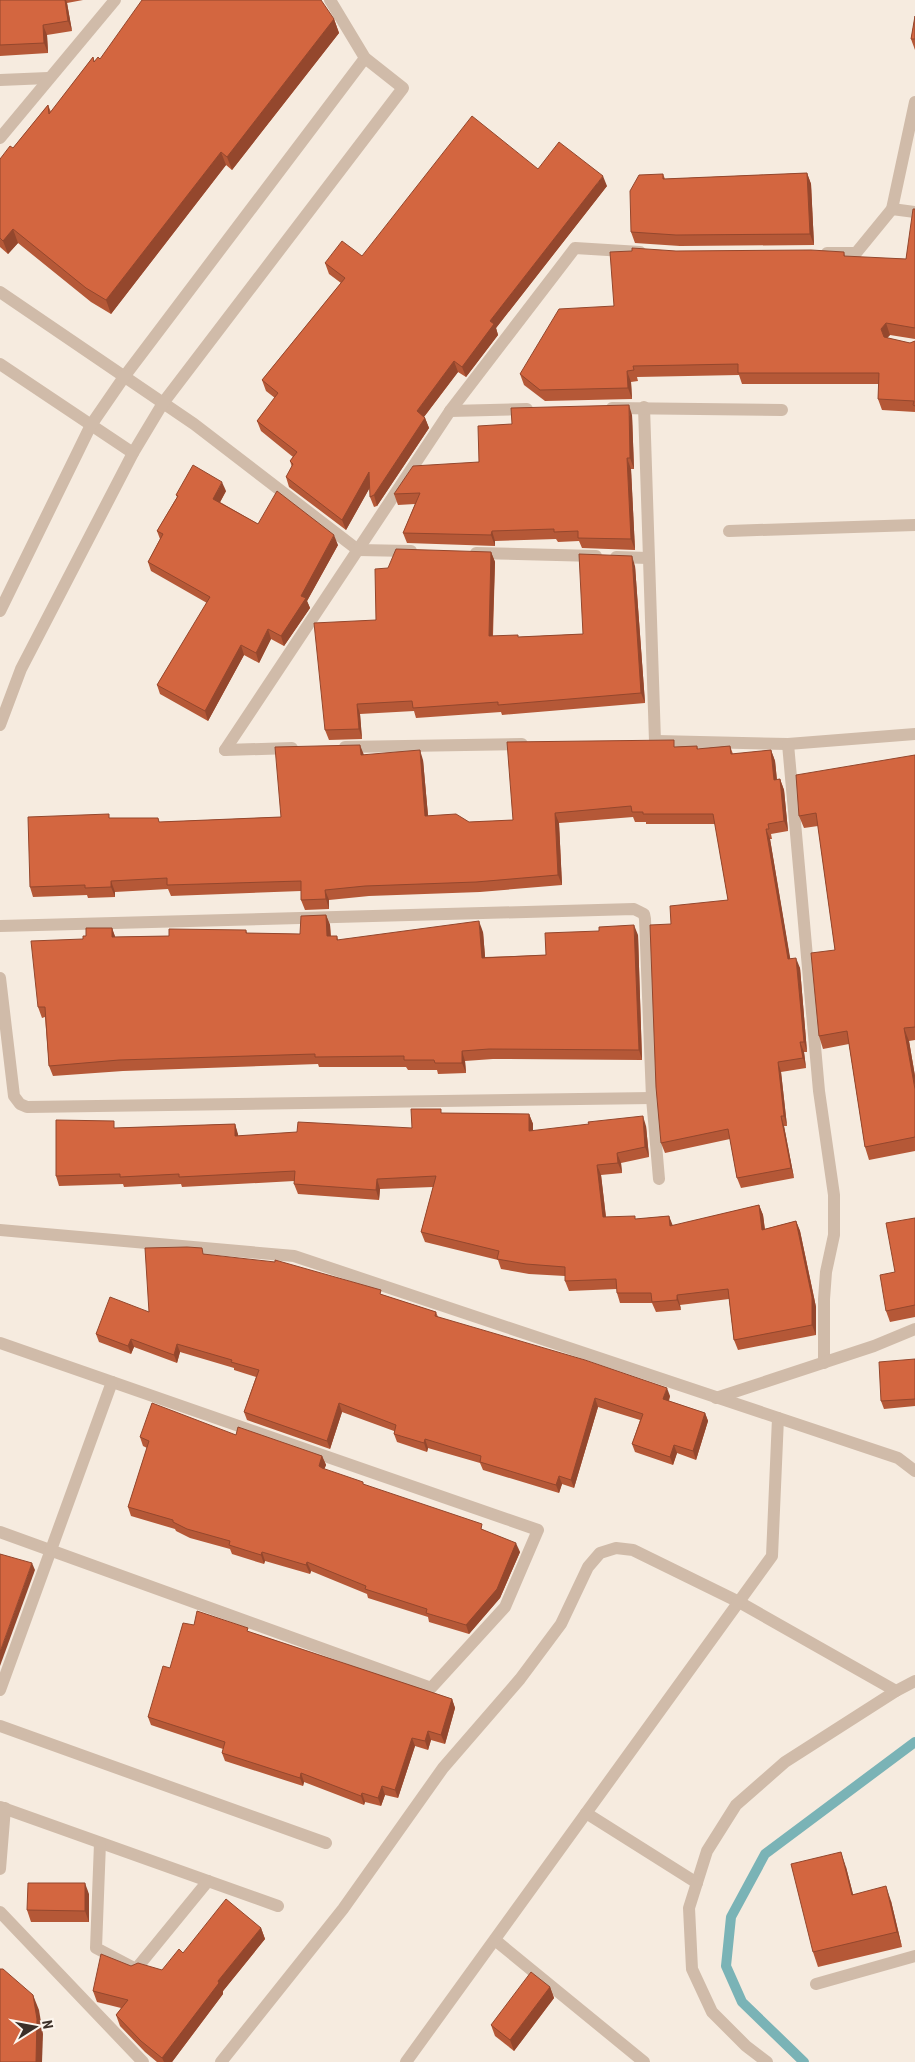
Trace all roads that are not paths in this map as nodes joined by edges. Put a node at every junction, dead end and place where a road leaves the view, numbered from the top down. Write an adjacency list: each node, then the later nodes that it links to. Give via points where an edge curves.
1 (115, 0): 4 (street)
2 (330, 0): 3 (street)
3 (365, 58): 14 (street); 15 (street, via 403,88)
4 (48, 78): 5 (street); 7 (street)
5 (0, 80)
6 (915, 102): 8 (street)
7 (0, 138)
8 (892, 208): 9 (street); 11 (street, via 856,253)
9 (915, 212)
10 (651, 253): 20 (street, via 575,248)
11 (817, 253)
12 (0, 292): 14 (street)
13 (0, 364): 21 (street)
14 (124, 377): 15 (street); 21 (street)
15 (163, 403): 22 (street); 25 (street)
16 (644, 407): 17 (street); 19 (street); 28 (street)
17 (595, 408)
18 (537, 409): 20 (street)
19 (782, 410)
20 (450, 411): 25 (street)
21 (91, 424): 22 (street); 29 (street)
22 (133, 454): 30 (street, via 21,669)
23 (915, 525): 24 (street)
24 (729, 531)
25 (358, 550): 26 (street); 34 (street, via 225,750)
26 (426, 552)
27 (464, 553): 28 (street)
28 (648, 558): 33 (street, via 650,741)
29 (0, 611)
30 (0, 725)
31 (915, 734): 33 (street)
32 (538, 744): 35 (street)
33 (788, 744): 43 (street, via 819,1091 834,1195 834,1235 824,1300)
34 (303, 748)
35 (332, 748)
36 (0, 926): 38 (street, via 634,909 644,914 646,919)
37 (0, 978): 38 (street, via 14,1096 27,1107)
38 (652, 1098): 39 (street)
39 (659, 1179)
40 (0, 1230): 45 (street, via 294,1256)
41 (915, 1329): 43 (street)
42 (0, 1343): 44 (street)
43 (824, 1363): 45 (street)
44 (112, 1382): 49 (street); 49 (street, via 538,1530 505,1606 432,1688)
45 (716, 1398): 46 (street)
46 (778, 1418): 47 (street, via 898,1458); 50 (street, via 772,1556)
47 (915, 1471)
48 (0, 1532): 49 (street)
49 (51, 1550): 52 (street)
50 (739, 1602): 53 (street); 56 (street); 68 (street, via 633,1550 616,1548 600,1553 588,1567 561,1624 526,1672 443,1768 343,1909)
51 (915, 1681): 53 (street)
52 (0, 1690)
53 (896, 1691): 61 (street, via 785,1762 736,1805 707,1851)
54 (0, 1726): 58 (street)
55 (2, 1807): 57 (street); 59 (street)
56 (586, 1813): 61 (street); 64 (street)
57 (100, 1843): 60 (street); 60 (street, via 96,1948 136,1970)
58 (326, 1843)
59 (0, 1869)
60 (208, 1881): 62 (street)
61 (697, 1883): 71 (street, via 689,1908 692,1970 712,2012)
62 (278, 1906)
63 (0, 1912): 67 (street)
64 (495, 1940): 69 (street); 70 (street)
65 (915, 1956): 66 (street)
66 (816, 1984)
67 (143, 2062)
68 (221, 2062)
69 (406, 2062)
70 (644, 2062)
71 (767, 2062)

